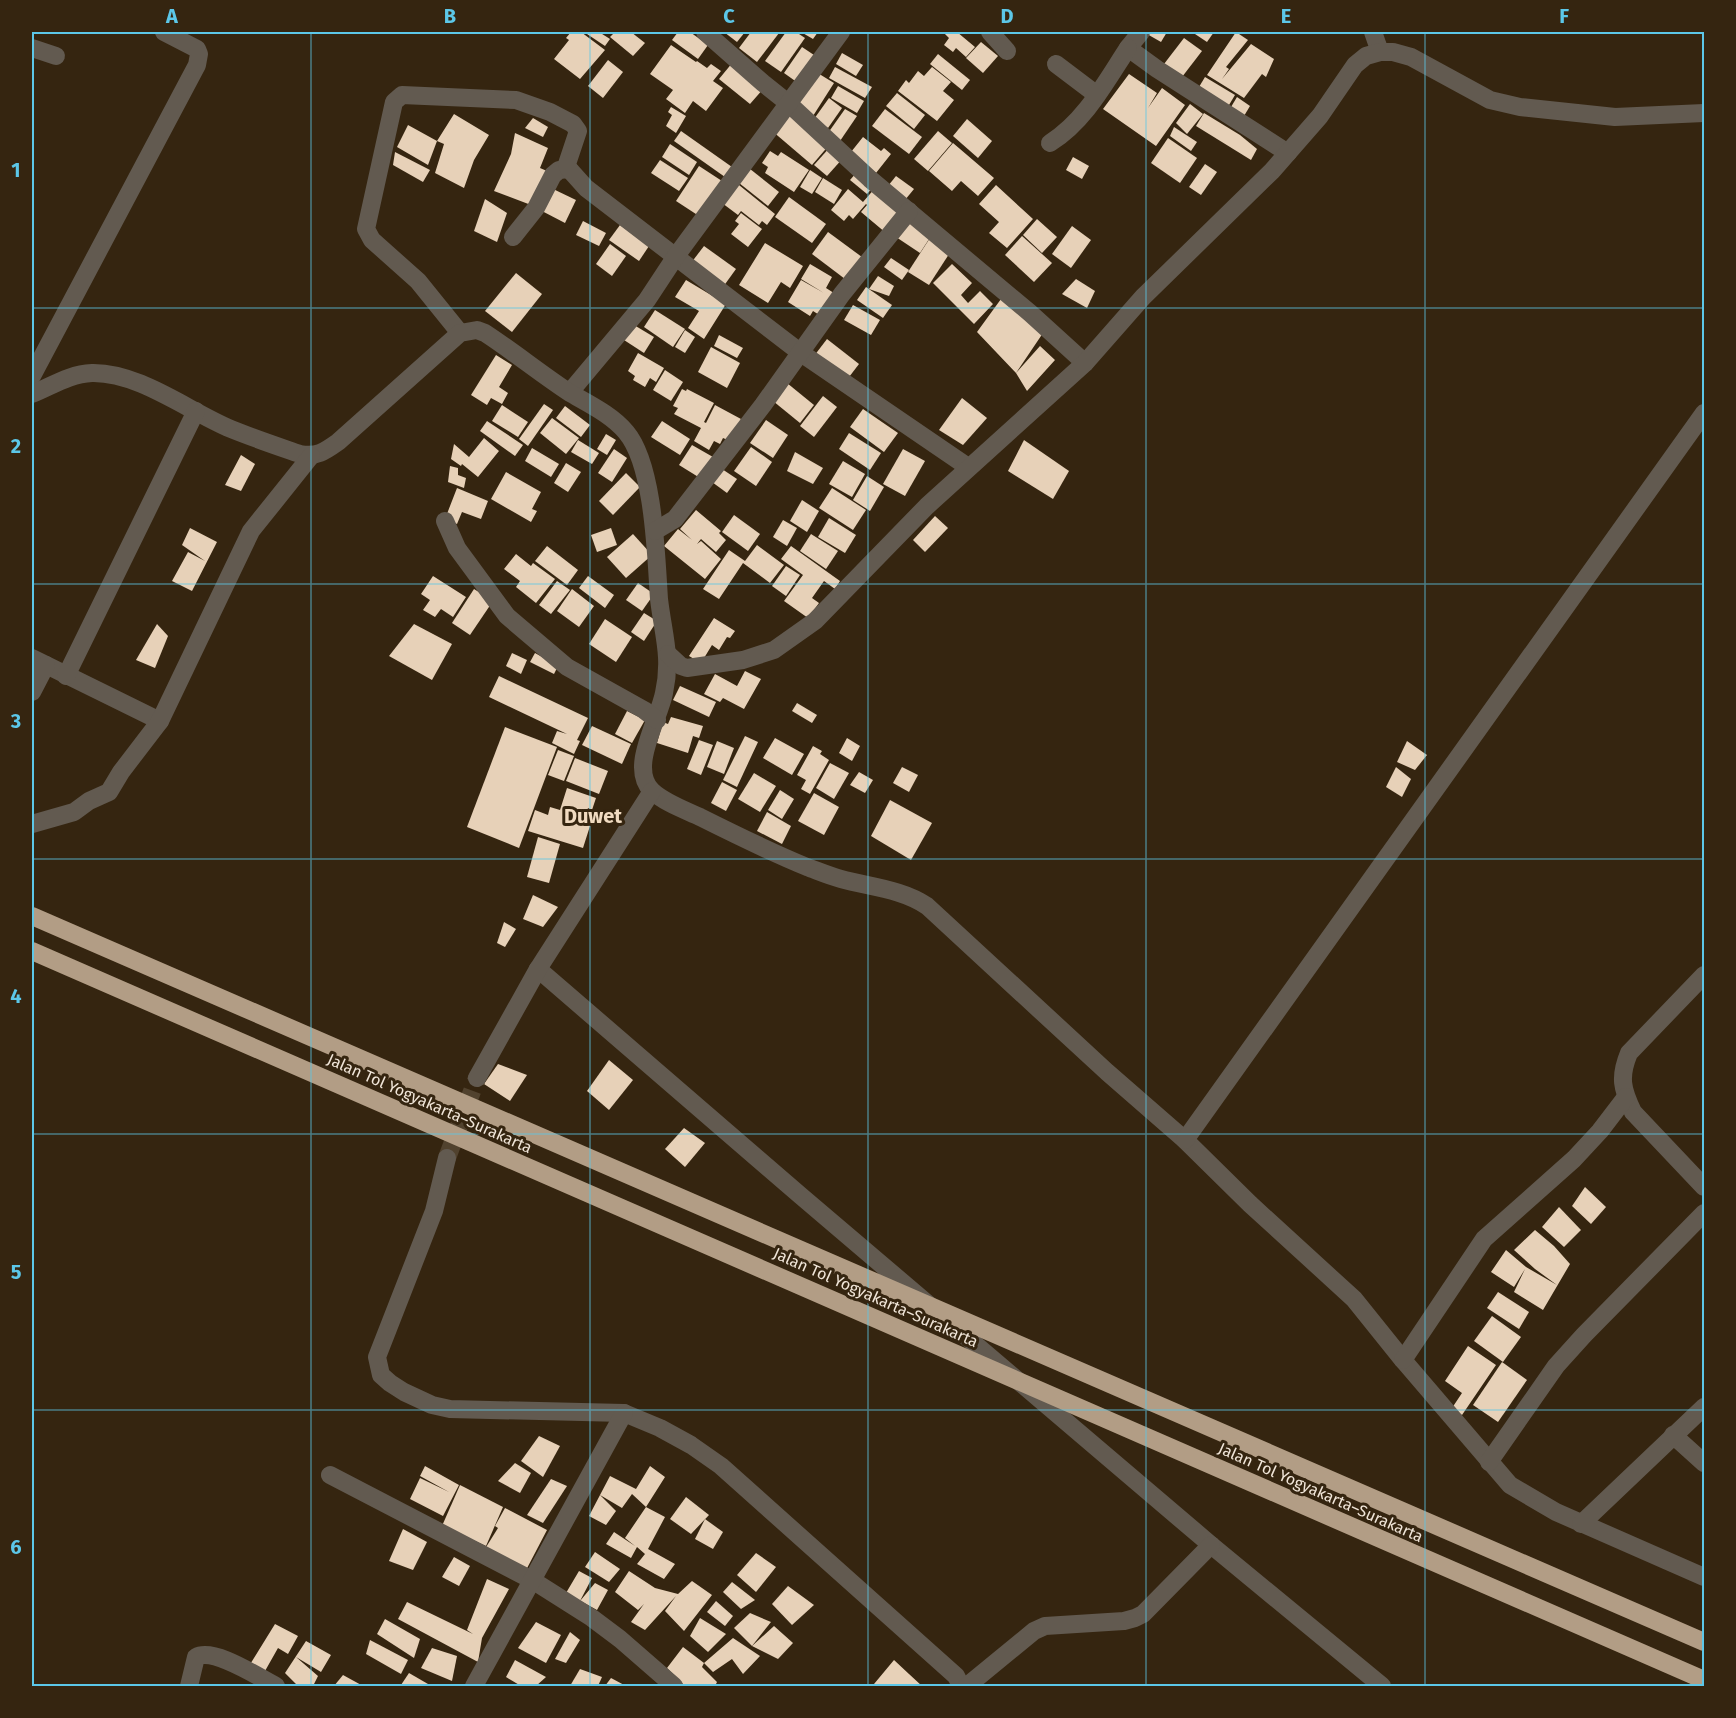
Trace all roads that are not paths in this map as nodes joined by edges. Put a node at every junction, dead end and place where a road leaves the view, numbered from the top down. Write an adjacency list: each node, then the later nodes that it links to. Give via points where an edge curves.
1 (164, 32): 25 (street, via 197,49 197,65)
2 (705, 32): 14 (street)
3 (841, 32): 14 (street)
4 (990, 32): 9 (street)
5 (1141, 32): 8 (street)
6 (1373, 32): 10 (street)
7 (32, 48): 11 (street)
8 (1128, 48): 13 (street); 17 (street)
9 (1006, 51)
10 (1380, 52): 15 (street, via 1411,57 1490,100 1520,107 1615,117); 17 (street, via 1355,65 1320,116)
11 (56, 56)
12 (1056, 64): 13 (street)
13 (1097, 95): 16 (street, via 1077,122)
14 (788, 102): 19 (street); 21 (street)
15 (1704, 113)
16 (1050, 143)
17 (1288, 153): 24 (street, via 1143,297)
18 (569, 169): 20 (street, via 553,175 536,208); 21 (street, via 586,188); 22 (street, via 568,159 578,131 550,112 516,100 408,94 394,102 366,229 372,240 418,281)
19 (909, 211): 23 (street, via 842,294); 24 (street)
20 (513, 237)
21 (676, 256): 23 (street); 26 (street, via 647,300)
22 (460, 333): 26 (street, via 485,333); 30 (street, via 338,442)
23 (801, 353): 31 (street); 33 (street, via 675,519)
24 (1085, 363): 31 (street)
25 (32, 376)
26 (570, 392): 33 (street, via 625,431 638,450)
27 (32, 394): 28 (street, via 67,377 94,373 141,384)
28 (196, 411): 30 (street, via 231,429); 37 (street)
29 (1704, 413): 50 (street)
30 (311, 456): 41 (street, via 251,531)
31 (968, 467): 36 (street, via 815,621 774,650 743,660)
32 (445, 522): 40 (street, via 457,548 507,616 567,667)
33 (655, 531): 34 (street)
34 (668, 654): 36 (street); 39 (street)
35 (39, 661): 37 (street); 38 (street)
36 (687, 668): 39 (street)
37 (66, 676): 41 (street)
38 (32, 692)
39 (664, 694): 40 (street)
40 (657, 720): 42 (street, via 642,769)
41 (160, 721): 43 (street, via 109,792 74,812)
42 (652, 791): 46 (street); 50 (street, via 773,853 840,879 919,901)
43 (32, 824)
44 (32, 916): 65 (highway, Jalan Tol Yogyakarta–Surakarta)
45 (32, 951): 66 (highway, Jalan Tol Yogyakarta–Surakarta)
46 (538, 969): 48 (street); 62 (street)
47 (1704, 975): 49 (street, via 1629,1053 1622,1080)
48 (477, 1078)
49 (1626, 1097): 52 (street, via 1633,1112); 54 (street, via 1574,1159 1484,1239)
50 (1185, 1140): 54 (street, via 1354,1299)
51 (447, 1158): 56 (street, via 434,1211 377,1357 381,1375 417,1399 450,1409)
52 (1704, 1188)
53 (1704, 1213): 58 (street, via 1556,1366)
54 (1403, 1360): 58 (street)
55 (1704, 1407): 57 (street)
56 (624, 1413): 64 (street); 71 (street, via 660,1428 721,1466 956,1676)
57 (1673, 1435): 59 (street); 61 (street)
58 (1489, 1462): 61 (street, via 1510,1485)
59 (1704, 1464)
60 (330, 1475): 64 (street)
61 (1581, 1524): 63 (street)
62 (1211, 1545): 72 (street, via 1143,1614 1045,1626); 73 (street)
63 (1704, 1577)
64 (532, 1580): 69 (street); 70 (street, via 611,1632)
65 (1704, 1642)
66 (1704, 1680)
67 (189, 1686): 68 (street, via 196,1657 202,1653)
68 (276, 1686)
69 (474, 1686)
70 (674, 1686)
71 (961, 1686)
72 (967, 1686)
73 (1382, 1686)

